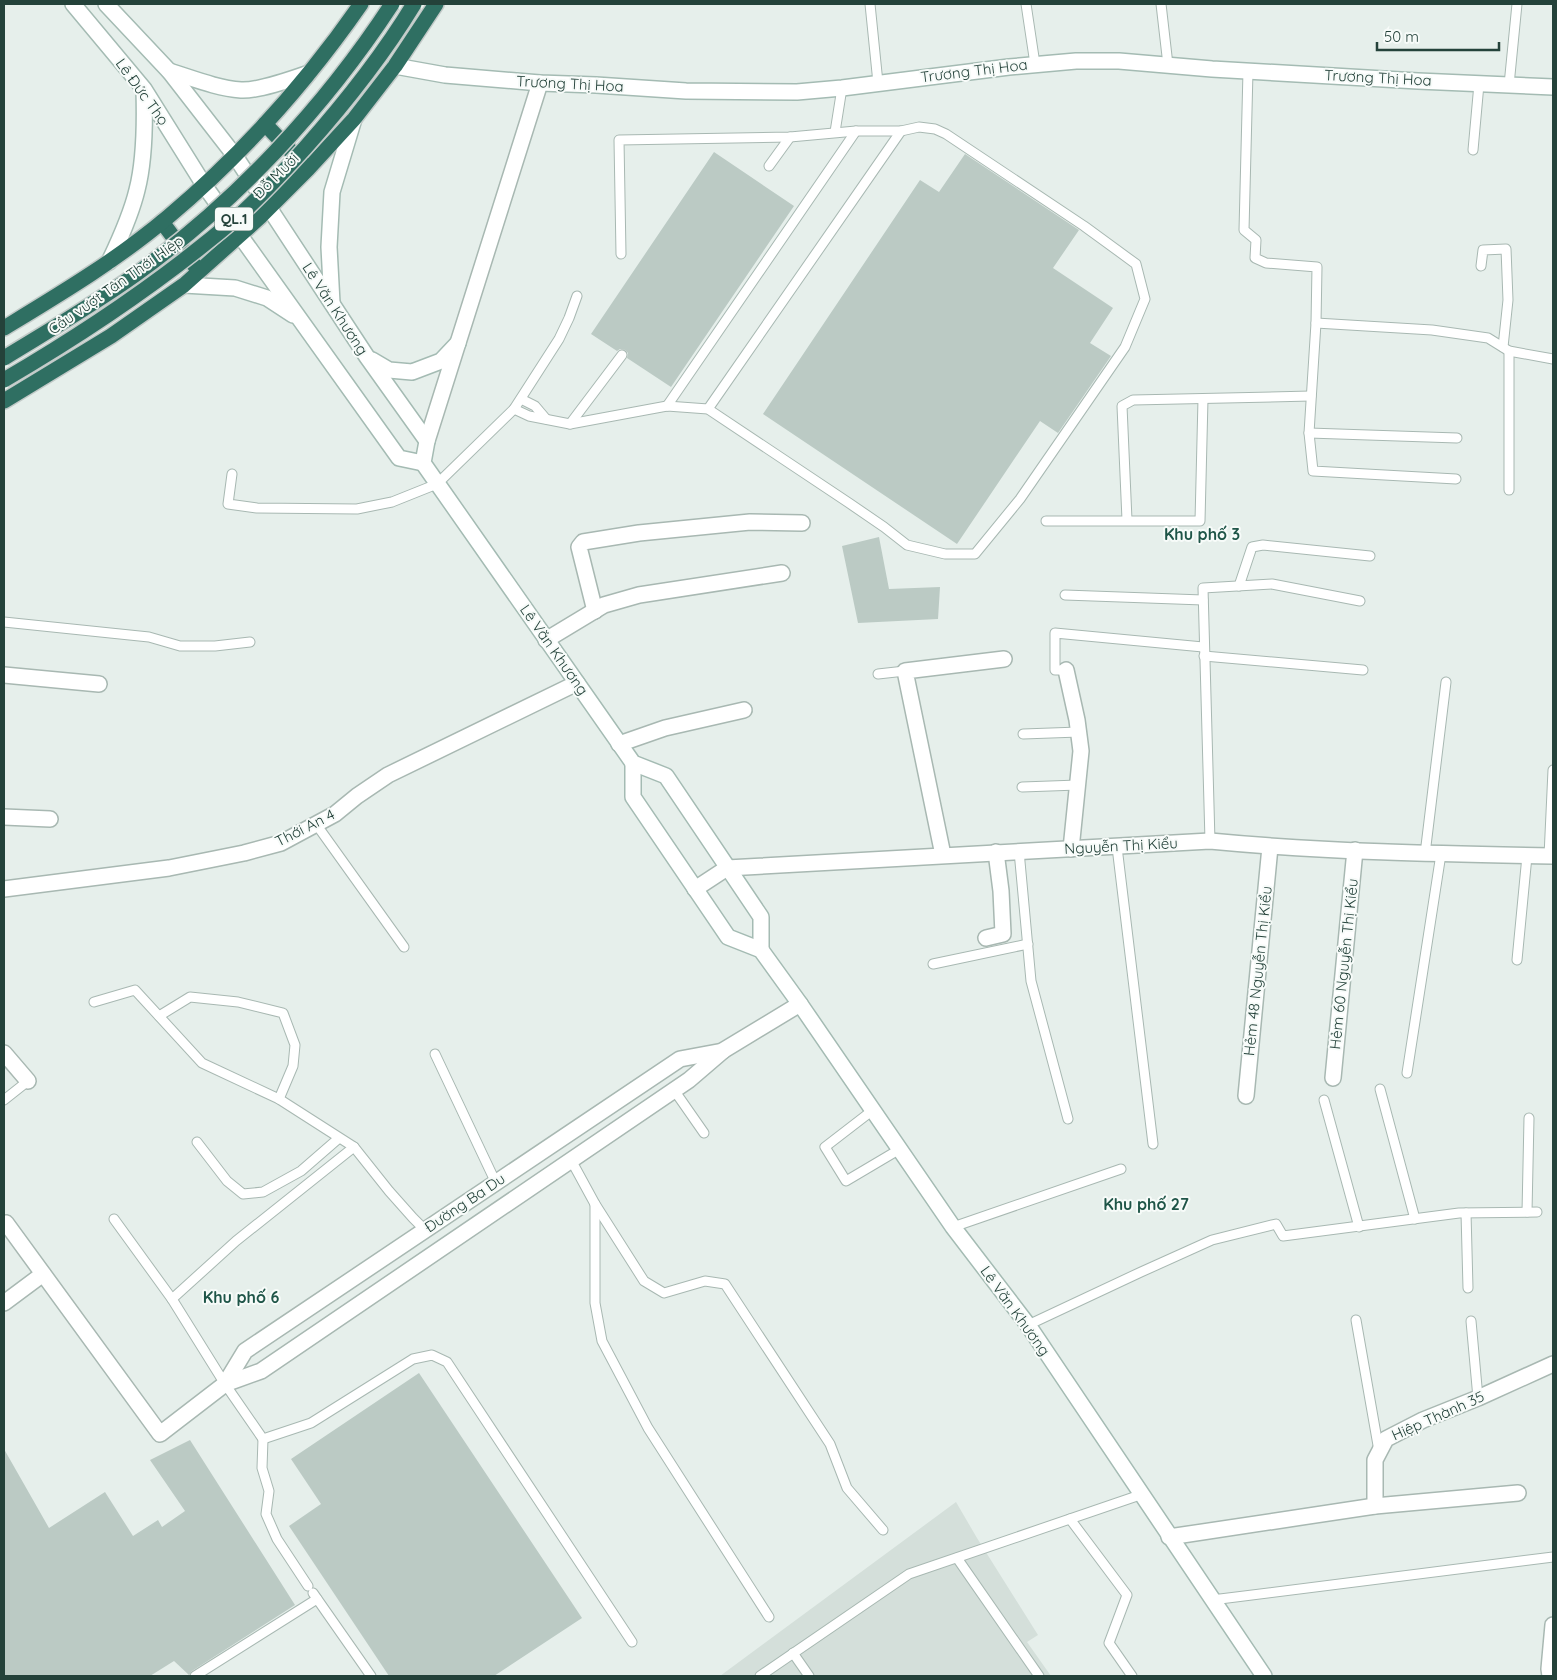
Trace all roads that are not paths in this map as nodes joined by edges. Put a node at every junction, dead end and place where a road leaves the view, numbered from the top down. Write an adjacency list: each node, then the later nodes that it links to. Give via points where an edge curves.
1 (73, 4): 23 (street, Lê Đức Thọ)
2 (106, 4): 14 (street, Lê Đức Thọ)
3 (361, 4): 16 (highway)
4 (392, 4): 52 (highway, Cầu vượt Tân Thới Hiệp / QL.1, bridge, via 314,109 233,194 136,274)
5 (414, 4): 54 (highway, Cầu vượt Tân Thới Hiệp / QL.1, bridge, via 335,114 243,212 134,298)
6 (436, 4): 13 (highway, Đỗ Mười / QL.1)
7 (870, 4): 18 (lane)
8 (1026, 4): 11 (lane)
9 (1161, 4): 12 (lane)
10 (1517, 4): 20 (lane)
11 (1035, 64): 12 (street, Trương Thị Hoa, via 1102,61); 18 (street, Trương Thị Hoa)
12 (1168, 65): 15 (street, Trương Thị Hoa)
13 (395, 66): 17 (street, Trương Thị Hoa, via 445,75); 24 (highway, Đỗ Mười / QL.1)
14 (169, 71): 16 (street, via 242,90 278,84); 31 (street, Lê Đức Thọ)
15 (1248, 71): 19 (street, Trương Thị Hoa); 46 (lane, via 1244,230 1256,240 1254,258 1266,263 1317,267)
16 (309, 73): 25 (highway)
17 (540, 83): 22 (street, Trương Thị Hoa, via 704,91 797,92); 48 (street)
18 (878, 83): 22 (street, Trương Thị Hoa)
19 (1479, 84): 20 (street, Trương Thị Hoa); 30 (lane)
20 (1509, 85): 21 (street, Trương Thị Hoa)
21 (1553, 87)
22 (842, 88): 28 (lane)
23 (144, 89): 34 (street, Lê Đức Thọ); 39 (street, via 145,130 138,189 123,234)
24 (354, 119): 33 (highway, Đỗ Mười / QL.1); 44 (street, via 332,192 329,247)
25 (264, 124): 31 (highway); 33 (highway)
26 (856, 131): 27 (lane); 28 (lane); 59 (lane)
27 (901, 131): 61 (lane); 61 (lane, via 918,127 946,134 1136,264 1145,299 1125,347 1109,371 1020,499 975,554 944,554 907,545)
28 (835, 132): 29 (lane)
29 (790, 137): 32 (lane); 38 (lane, via 619,140)
30 (1473, 150)
31 (235, 156): 34 (highway); 35 (street, Lê Văn Khương)
32 (770, 166)
33 (308, 169): 35 (highway, Đỗ Mười / QL.1)
34 (204, 185): 36 (highway); 37 (street)
35 (270, 208): 37 (highway, Đỗ Mười / QL.1); 44 (street, Lê Văn Khương)
36 (162, 222): 39 (highway); 41 (highway)
37 (240, 236): 41 (highway, Đỗ Mười / QL.1); 45 (street)
38 (621, 254)
39 (109, 262): 47 (highway)
40 (1481, 266): 49 (lane, via 1483,250 1506,250)
41 (199, 271): 42 (highway, Đỗ Mười / QL.1)
42 (184, 284): 45 (street, via 235,288 267,298); 58 (highway, Đỗ Mười / QL.1, via 112,336)
43 (577, 296): 57 (lane, via 559,339)
44 (332, 304): 51 (street, Lê Văn Khương)
45 (299, 318): 67 (street, via 399,458)
46 (1316, 323): 49 (lane, via 1432,330 1488,338); 55 (lane)
47 (4, 328)
48 (458, 343): 51 (street, via 441,361 412,372 389,370); 66 (street)
49 (1506, 349): 53 (lane); 71 (lane)
50 (622, 355): 63 (lane)
51 (367, 357): 66 (street, Lê Văn Khương)
52 (4, 358)
53 (1553, 359)
54 (4, 380)
55 (1311, 396): 56 (lane); 64 (lane)
56 (1203, 398): 73 (lane, via 1200,521); 73 (lane, via 1132,400 1122,406)
57 (521, 399): 60 (lane); 62 (lane, via 535,406)
58 (4, 401)
59 (667, 406): 61 (lane); 63 (lane)
60 (514, 409): 62 (lane); 70 (lane)
61 (708, 409)
62 (546, 419): 63 (lane)
63 (570, 424)
64 (1309, 433): 65 (lane); 69 (lane, via 1312,471)
65 (1457, 438)
66 (427, 441): 67 (street)
67 (423, 463): 70 (street, Lê Văn Khương)
68 (232, 474): 70 (lane, via 228,504 257,508 357,508 392,502)
69 (1456, 479)
70 (437, 484): 83 (street, Lê Văn Khương)
71 (1509, 490)
72 (1046, 520): 73 (lane)
73 (1127, 520)
74 (802, 523): 81 (street, via 750,522 583,542 579,547)
75 (1370, 556): 77 (lane, via 1263,545 1252,547)
76 (782, 573): 81 (street, via 639,595 604,605)
77 (1238, 586): 79 (lane, via 1202,588); 80 (lane, via 1272,584)
78 (1065, 595): 79 (lane)
79 (1203, 600): 85 (lane)
80 (1360, 601)
81 (596, 611): 83 (street)
82 (4, 622): 84 (lane, via 149,637 180,646)
83 (546, 640): 93 (street, Lê Văn Khương)
84 (250, 642)
85 (1203, 652): 87 (lane, via 1055,633 1054,670); 88 (lane); 106 (lane)
86 (1004, 660): 89 (street)
87 (1066, 670): 96 (street)
88 (1363, 670)
89 (905, 671): 90 (lane); 115 (street)
90 (878, 674)
91 (4, 675): 94 (street)
92 (1446, 682): 113 (lane)
93 (577, 683): 98 (street, Lê Văn Khương); 105 (street, Thới An 4, via 388,775)
94 (99, 684)
95 (744, 710): 98 (street, via 665,728)
96 (1079, 732): 97 (lane); 101 (street)
97 (1023, 734)
98 (620, 744): 99 (street, Lê Văn Khương)
99 (633, 763): 118 (street, via 666,776); 120 (street, via 633,797)
100 (1553, 770): 117 (lane)
101 (1078, 784): 102 (lane); 109 (street)
102 (1022, 787)
103 (4, 817): 104 (street)
104 (50, 819)
105 (316, 824): 119 (street, Thới An 4, via 280,843 244,853 169,868); 123 (lane)
106 (1210, 841): 107 (street, Nguyễn Thị Kiểu); 108 (street, Nguyễn Thị Kiểu)
107 (1117, 847): 109 (street, Nguyễn Thị Kiểu); 148 (lane)
108 (1270, 847): 110 (street, Nguyễn Thị Kiểu); 138 (street, Hẻm 48 Nguyễn Thị Kiểu)
109 (1071, 849): 111 (street, Nguyễn Thị Kiểu)
110 (1355, 850): 113 (street, Nguyễn Thị Kiểu); 134 (street, Hẻm 60 Nguyễn Thị Kiểu)
111 (1019, 851): 112 (street, Nguyễn Thị Kiểu); 122 (lane)
112 (996, 852): 115 (street, Nguyễn Thị Kiểu); 121 (street, via 1003,934)
113 (1425, 854): 114 (street, Nguyễn Thị Kiểu)
114 (1441, 854): 116 (street, Nguyễn Thị Kiểu); 133 (lane)
115 (943, 855): 118 (street, Nguyễn Thị Kiểu)
116 (1527, 856): 117 (street, Nguyễn Thị Kiểu); 125 (lane)
117 (1551, 856)
118 (727, 868): 120 (street, Nguyễn Thị Kiểu); 124 (street, via 760,917)
119 (4, 889)
120 (695, 889): 124 (street, via 728,937)
121 (986, 938)
122 (1028, 944): 126 (lane); 144 (lane, via 1031,982)
123 (404, 947)
124 (761, 950): 128 (street, Lê Văn Khương)
125 (1517, 960)
126 (933, 964)
127 (94, 1002): 129 (lane, via 135,990)
128 (800, 1004): 130 (street, Đường Ba Du); 142 (street, Lê Văn Khương)
129 (159, 1016): 139 (lane, via 202,1062); 139 (lane, via 190,997 238,1002 283,1013 294,1045 292,1066)
130 (724, 1050): 137 (street, Đường Ba Du); 153 (street, Đường Ba Du, via 680,1059)
131 (4, 1053): 135 (street)
132 (435, 1054): 153 (lane)
133 (1407, 1072)
134 (1332, 1078)
135 (28, 1081): 140 (lane)
136 (1380, 1089): 159 (lane)
137 (674, 1090): 145 (lane); 151 (street, Đường Ba Du)
138 (1246, 1096)
139 (280, 1099): 146 (lane)
140 (4, 1100)
141 (1324, 1100): 162 (lane)
142 (873, 1110): 150 (street, Lê Văn Khương); 150 (lane, via 825,1147 846,1181)
143 (1529, 1118): 155 (lane)
144 (1068, 1119)
145 (704, 1133)
146 (338, 1138): 147 (lane, via 301,1170 263,1192 243,1194 227,1181); 149 (lane)
147 (197, 1142)
148 (1153, 1144)
149 (354, 1147): 163 (lane); 167 (lane, via 236,1241)
150 (900, 1148): 161 (street, Lê Văn Khương)
151 (571, 1160): 154 (lane); 164 (street, Đường Ba Du)
152 (1121, 1169): 161 (lane)
153 (496, 1183): 163 (street, Đường Ba Du)
154 (595, 1204): 181 (lane, via 644,1281 664,1293 705,1281 725,1284 830,1444 847,1488); 187 (lane, via 595,1303 602,1341 648,1428)
155 (1527, 1212): 156 (lane); 157 (lane)
156 (1537, 1212)
157 (1466, 1213): 159 (lane); 166 (lane)
158 (114, 1219): 167 (lane)
159 (1415, 1219): 162 (lane)
160 (6, 1223): 165 (street)
161 (953, 1227): 171 (street, Lê Văn Khương)
162 (1359, 1227): 171 (lane, via 1283,1236 1276,1224 1212,1240)
163 (425, 1230): 164 (street); 173 (street, Đường Ba Du, via 245,1351)
164 (444, 1246): 173 (street, Đường Ba Du, via 261,1371)
165 (43, 1274): 168 (street); 173 (street, Đường Ba Du, via 160,1434)
166 (1468, 1288)
167 (172, 1299): 173 (lane)
168 (4, 1303)
169 (1356, 1320): 176 (lane)
170 (1471, 1321): 174 (lane)
171 (1028, 1326): 178 (street, Lê Văn Khương)
172 (1553, 1364): 174 (street, Hiệp Thành 35)
173 (225, 1384): 175 (lane)
174 (1478, 1398): 176 (street, Hiệp Thành 35, via 1386,1439)
175 (263, 1439): 185 (lane, via 262,1468 269,1492 266,1514 277,1539); 189 (lane, via 310,1423 413,1359 432,1355 447,1362)
176 (1380, 1451): 179 (street, Hiệp Thành 35, via 1375,1460)
177 (1518, 1493): 179 (street)
178 (1140, 1495): 180 (lane); 182 (street, Lê Văn Khương)
179 (1375, 1506): 182 (street)
180 (1070, 1519): 184 (lane); 196 (lane, via 1127,1595 1109,1644)
181 (883, 1530)
182 (1169, 1537): 186 (street, Lê Văn Khương)
183 (1553, 1557): 186 (lane)
184 (957, 1558): 190 (lane, via 909,1574); 195 (lane)
185 (313, 1593): 191 (lane); 192 (lane)
186 (1212, 1600): 197 (street, Lê Văn Khương)
187 (769, 1617)
188 (1553, 1625): 198 (street)
189 (632, 1642)
190 (793, 1653): 193 (lane); 194 (lane)
191 (195, 1676)
192 (371, 1676)
193 (760, 1676)
194 (809, 1676)
195 (1039, 1676)
196 (1132, 1676)
197 (1264, 1676)
198 (1550, 1676)

